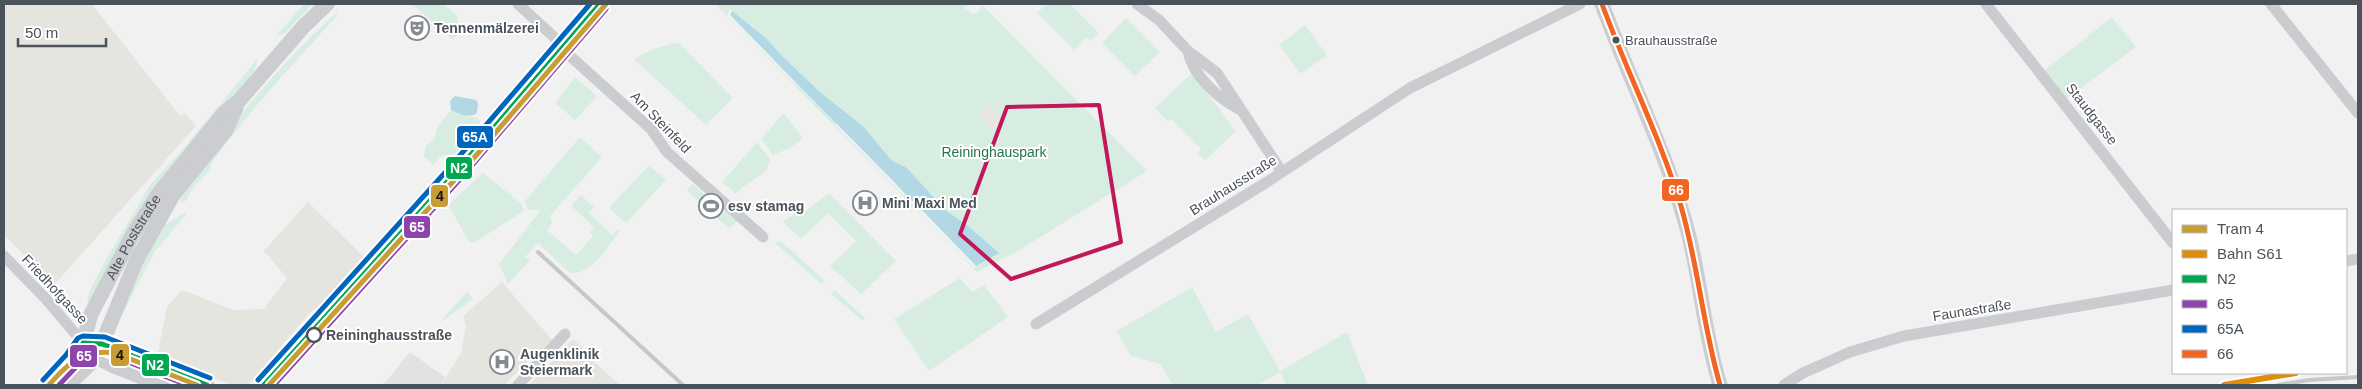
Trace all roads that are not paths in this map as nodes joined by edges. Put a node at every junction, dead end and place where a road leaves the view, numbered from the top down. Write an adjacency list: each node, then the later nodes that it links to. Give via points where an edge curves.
1 (327, 4): 8 (main road, Alte Poststraße)
2 (518, 4): 11 (street, Am Steinfeld, via 651,129 667,152)
3 (1137, 4): 10 (street, via 1159,20 1188,51 1202,77 1220,98 1239,109)
4 (1580, 4): 10 (street, Brauhausstraße, via 1410,88)
5 (1602, 4): 25 (main road, via 1664,153 1689,236)
6 (1986, 4): 12 (street, Staudgasse)
7 (2272, 4): 9 (street)
8 (238, 102): 17 (main road, Alte Poststraße, via 224,113 146,212 91,314); 18 (main road, Alte Poststraße, via 226,130 173,195 136,261)
9 (2358, 113)
10 (1282, 172): 15 (street, Brauhausstraße)
11 (763, 237)
12 (2172, 242)
13 (4, 256): 17 (street, Friedhofgasse)
14 (2172, 290): 26 (street, Faunastraße, via 1904,336 1850,352)
15 (1036, 324)
16 (565, 334): 24 (street)
17 (83, 343): 18 (main road); 19 (main road); 20 (main road, Alte Poststraße)
18 (102, 344): 19 (main road, Alte Poststraße); 23 (main road)
19 (96, 358): 21 (main road, Alte Poststraße); 22 (main road)
20 (49, 385)
21 (68, 385)
22 (162, 385)
23 (206, 385)
24 (518, 385)
25 (1720, 385)
26 (1784, 385)

